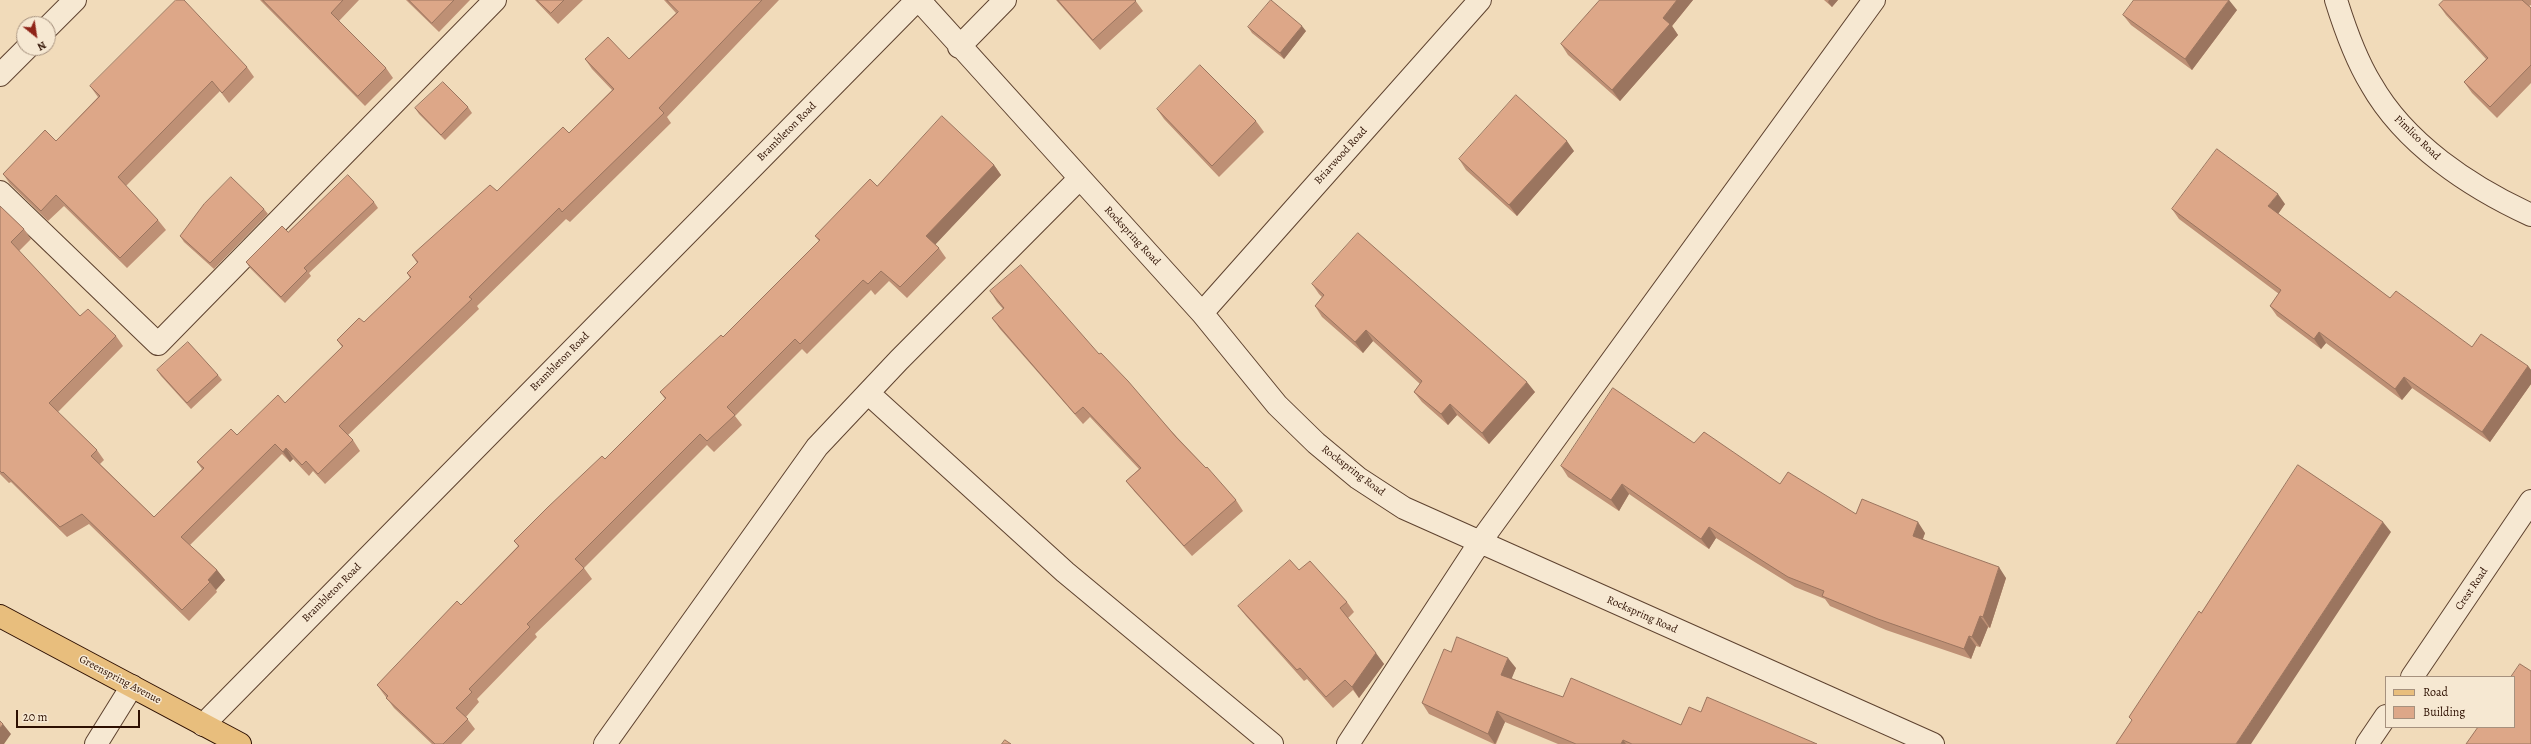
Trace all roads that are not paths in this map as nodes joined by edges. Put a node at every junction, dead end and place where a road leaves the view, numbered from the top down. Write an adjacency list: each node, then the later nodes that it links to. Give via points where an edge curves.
1 (75, 0): 8 (street)
2 (495, 0): 13 (street, via 158,344)
3 (918, 0): 9 (street, Rockspring Road); 23 (street, Brambleton Road)
4 (1005, 0): 9 (street)
5 (1480, 0): 15 (street, Briarwood Road)
6 (1874, 0): 18 (street)
7 (2336, 0): 14 (street, Pimlico Road, via 2353,51 2371,86 2400,123 2431,154 2462,176)
8 (56, 19)
9 (959, 47): 12 (street, Rockspring Road)
10 (19, 56): 11 (street)
11 (0, 75)
12 (1079, 179): 15 (street, Rockspring Road); 16 (street)
13 (0, 192)
14 (2531, 215)
15 (1202, 313): 18 (street, Rockspring Road, via 1277,405 1358,478 1404,508)
16 (868, 393): 26 (street, via 817,447); 27 (street, via 1065,572)
17 (2531, 501): 20 (street, Crest Road)
18 (1480, 542): 28 (street); 29 (street, Rockspring Road)
19 (0, 616): 21 (main road, Greenspring Avenue)
20 (2413, 676)
21 (132, 686): 23 (main road, Greenspring Avenue); 24 (street)
22 (2385, 717): 30 (street)
23 (203, 725): 25 (main road, Greenspring Avenue)
24 (96, 744)
25 (240, 744)
26 (605, 744)
27 (1272, 744)
28 (1348, 744)
29 (1933, 744)
30 (2367, 744)

